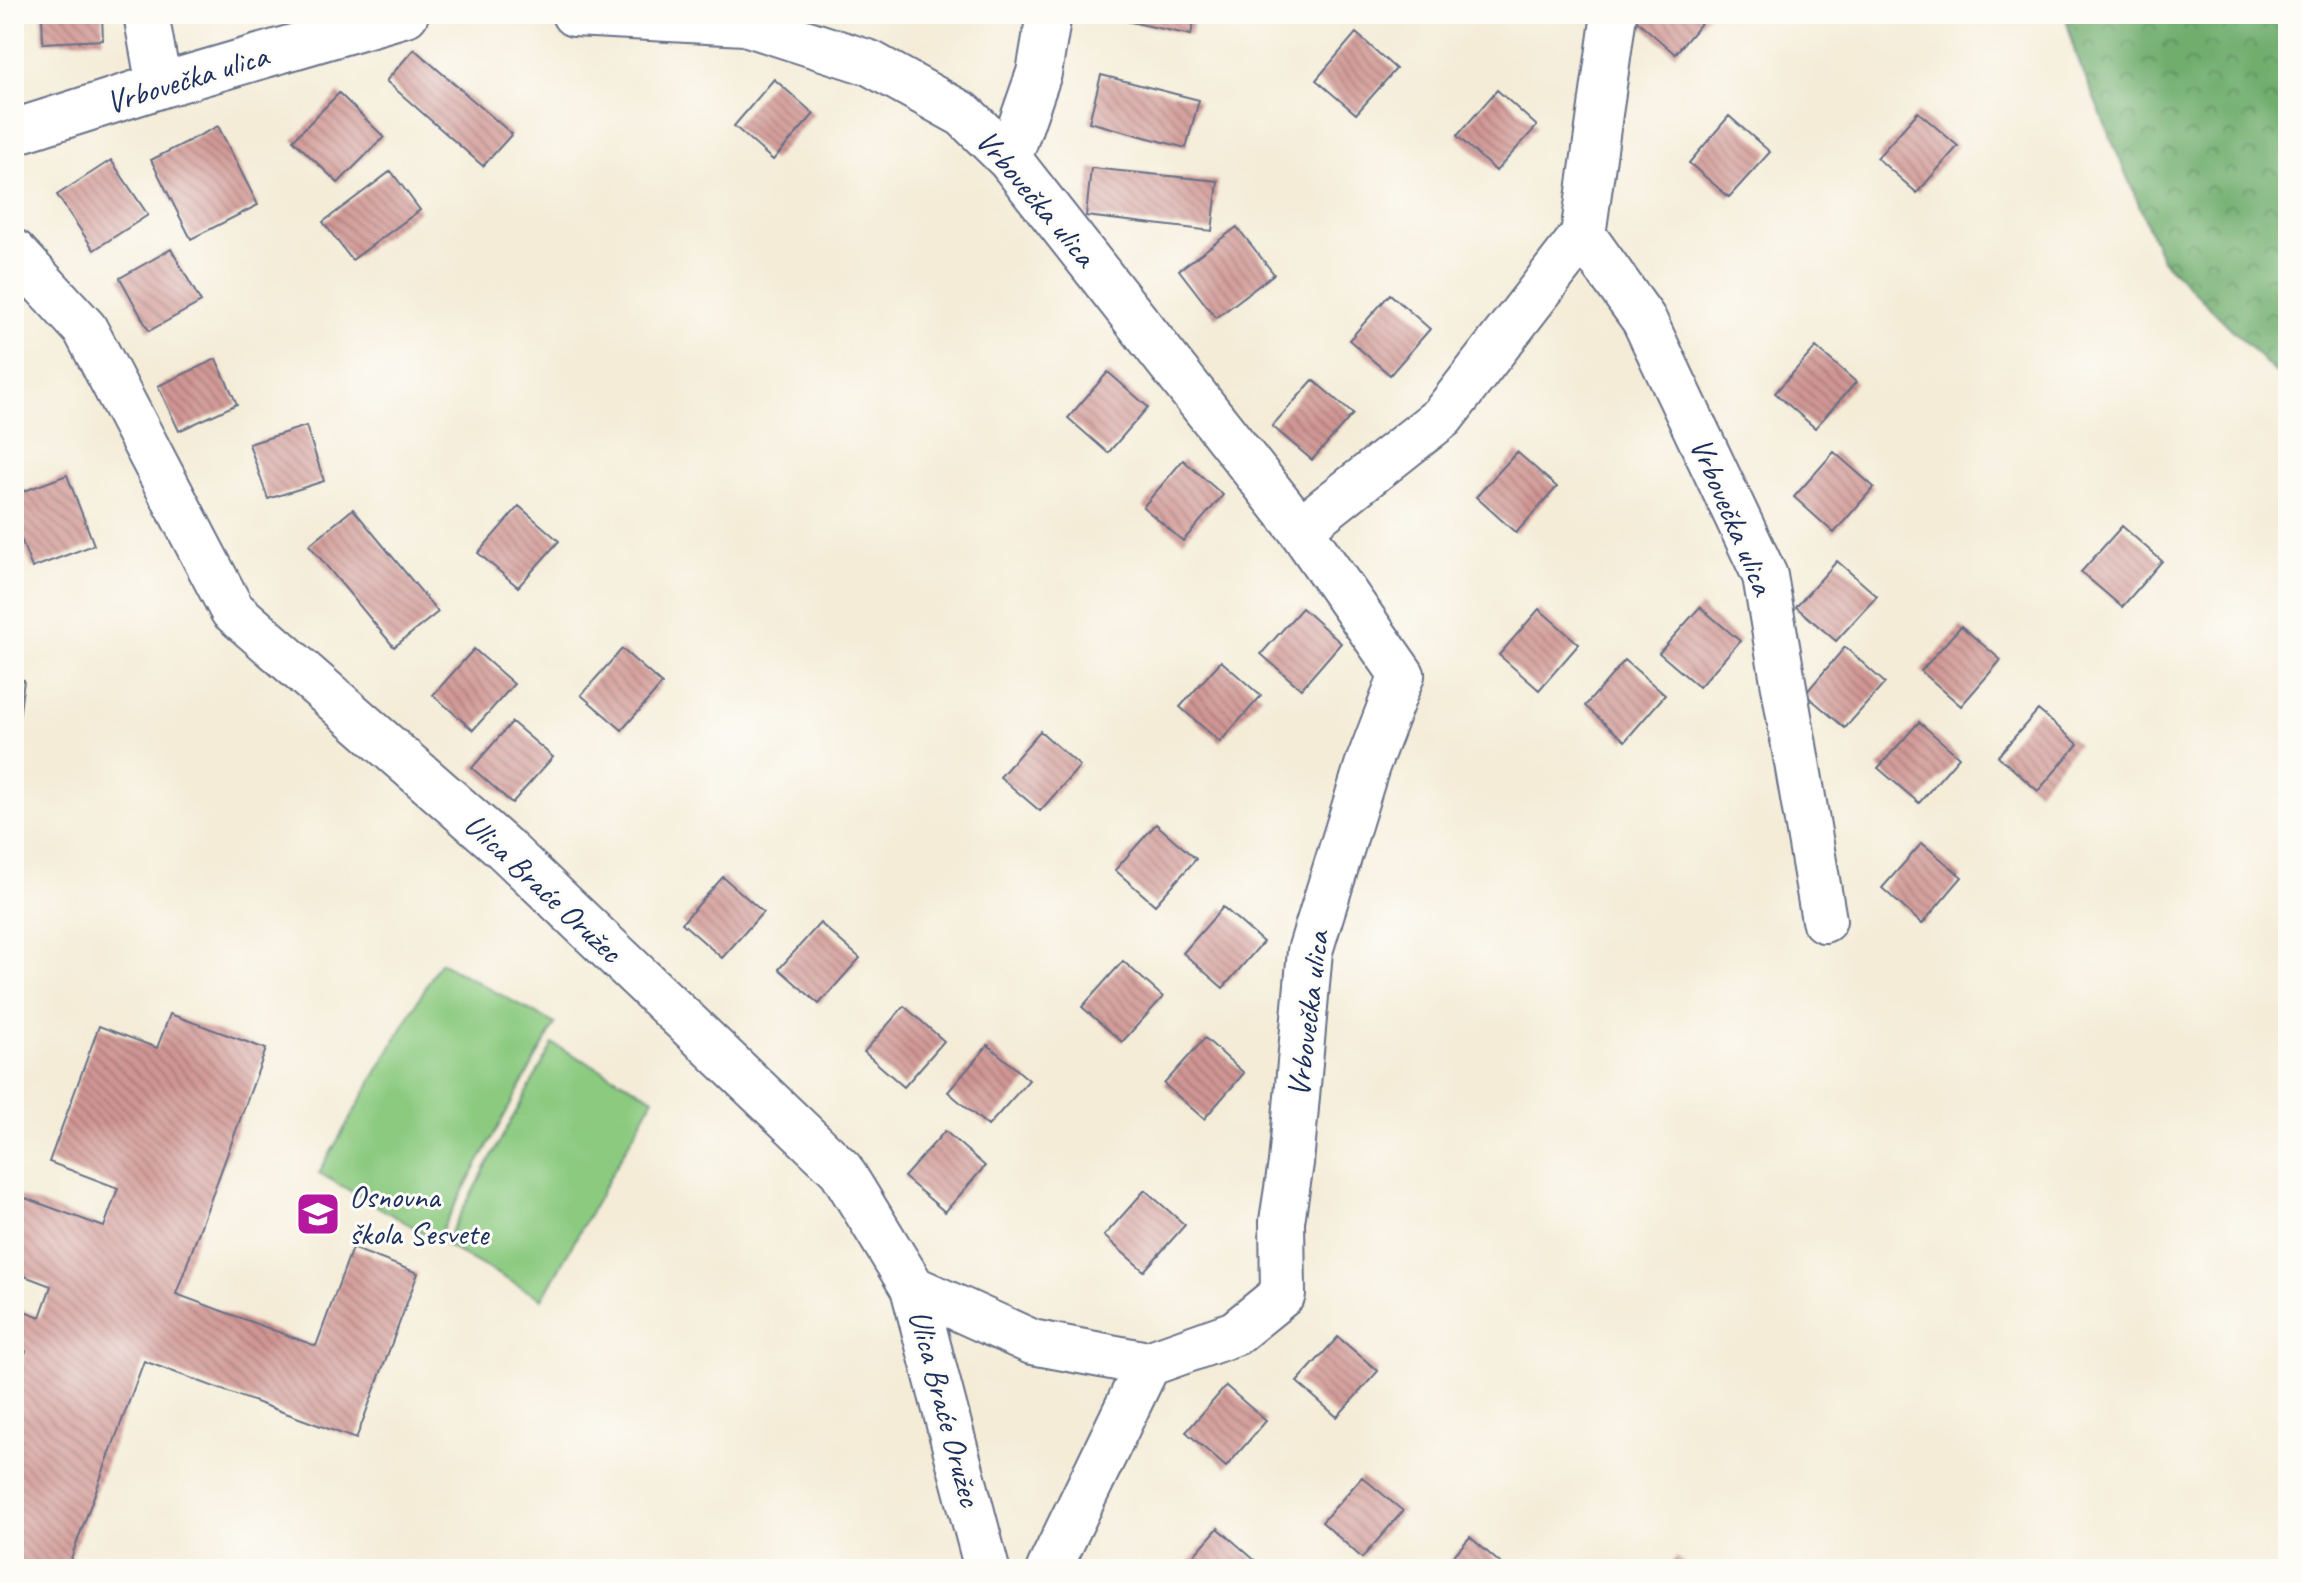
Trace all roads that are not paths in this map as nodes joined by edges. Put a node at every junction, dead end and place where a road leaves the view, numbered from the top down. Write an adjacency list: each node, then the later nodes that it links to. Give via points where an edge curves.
1 (146, 14): 6 (street)
2 (406, 14): 6 (street, Vrbovečka ulica)
3 (574, 14): 8 (street, Vrbovečka ulica, via 745,23 870,63 964,115)
4 (1049, 14): 8 (street, via 1039,73)
5 (1614, 14): 9 (street)
6 (159, 86): 7 (street, Vrbovečka ulica)
7 (14, 132)
8 (1009, 159): 11 (street, Vrbovečka ulica)
9 (1583, 235): 11 (street, via 1442,417); 12 (street, Vrbovečka ulica, via 1644,320 1765,576)
10 (14, 252): 13 (street, Ulica Braće Oružec, via 85,329 232,610 505,849 841,1170)
11 (1300, 529): 14 (street, Vrbovečka ulica, via 1402,675 1367,766 1310,951 1282,1221 1283,1294 1235,1333)
12 (1824, 920)
13 (913, 1288): 14 (street, via 1032,1342); 15 (street, Ulica Braće Oružec)
14 (1148, 1364): 16 (street)
15 (987, 1569)
16 (1049, 1569)

